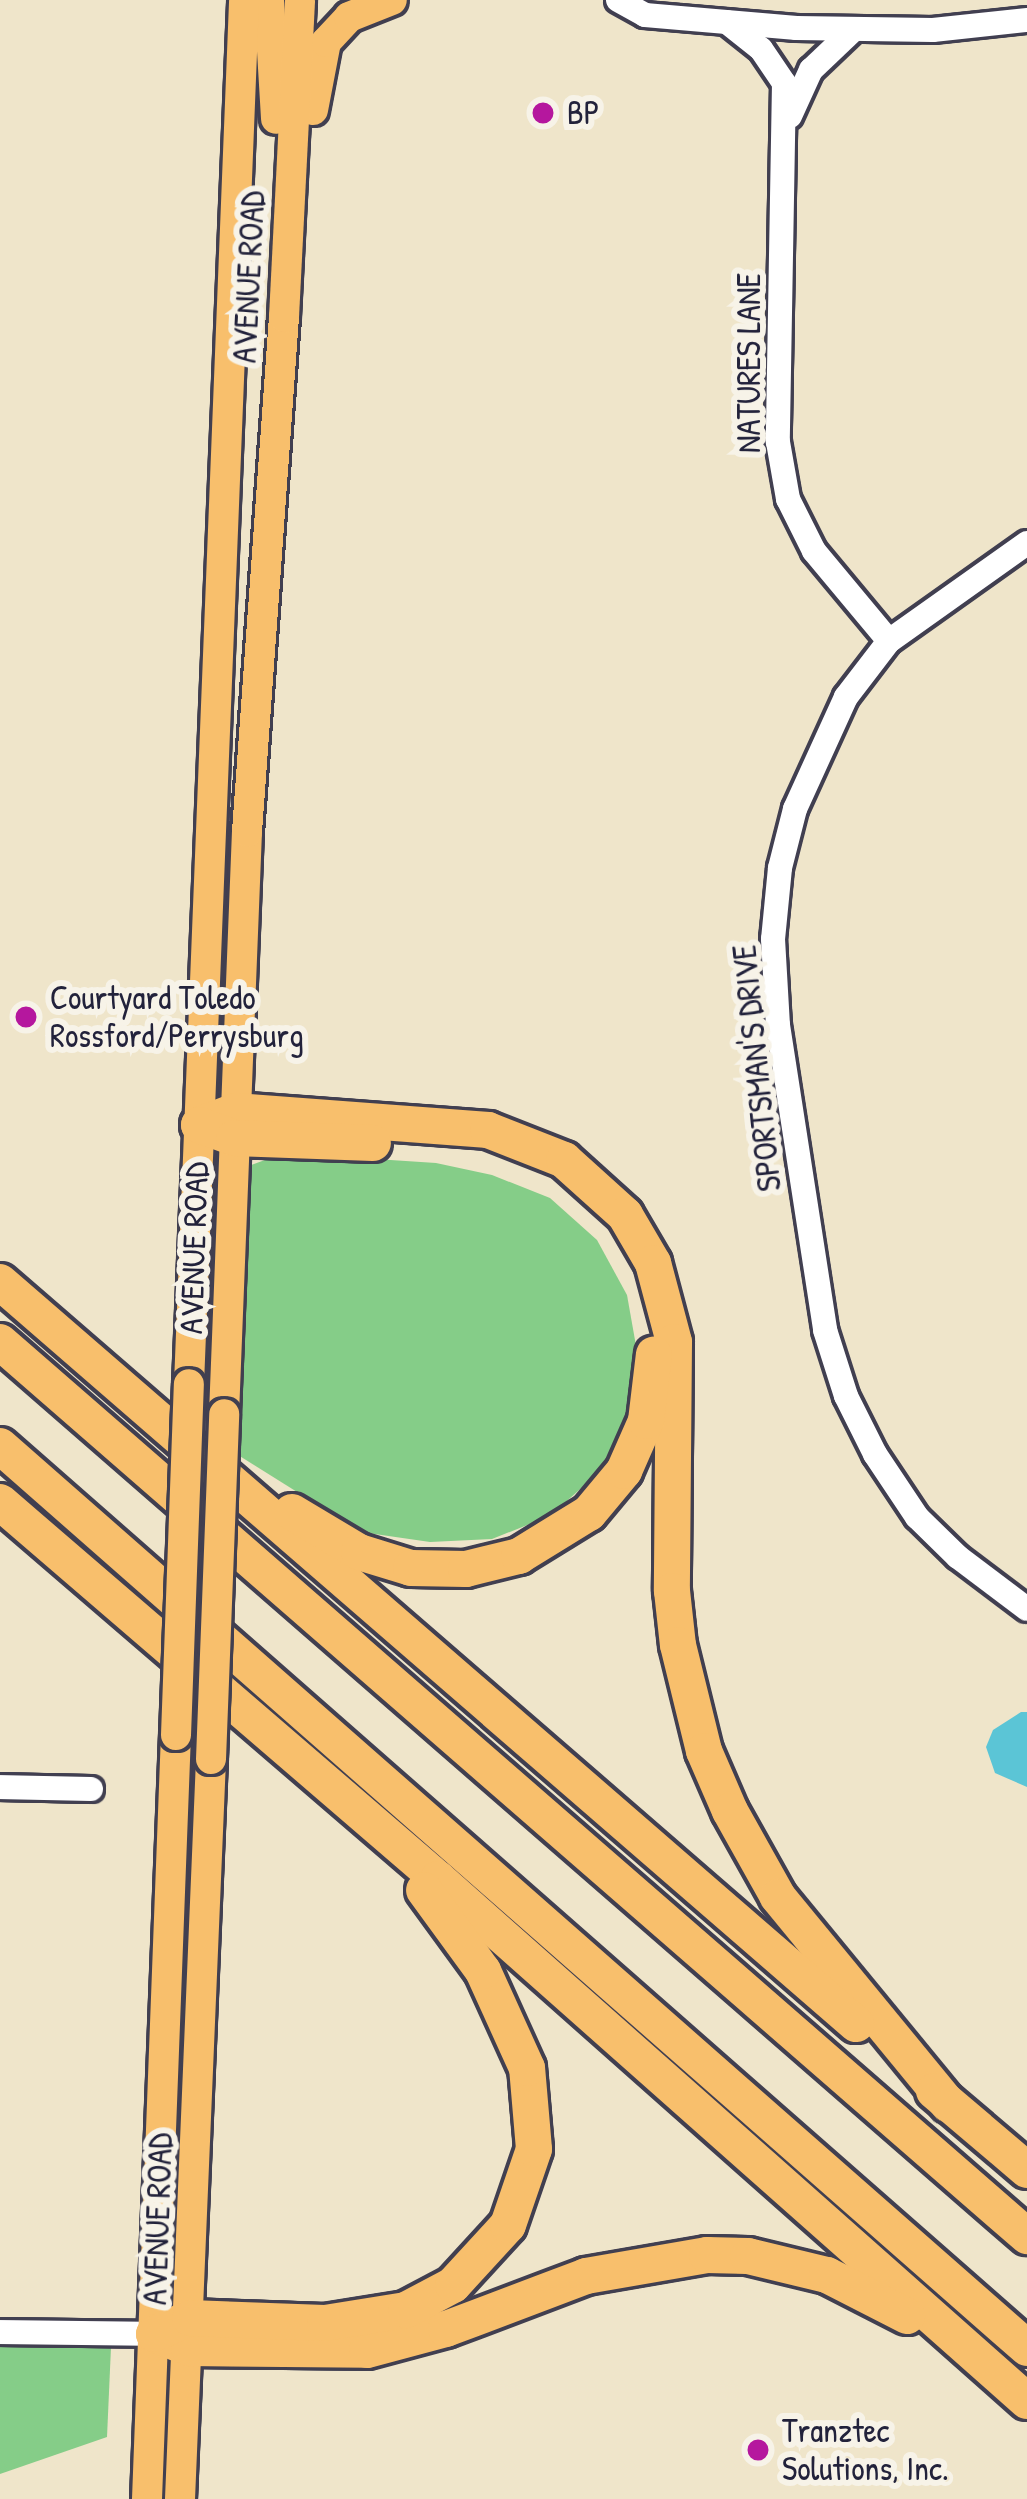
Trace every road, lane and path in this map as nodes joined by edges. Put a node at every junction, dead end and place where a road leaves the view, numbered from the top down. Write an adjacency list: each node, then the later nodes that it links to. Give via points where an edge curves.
1 (244, 0): 13 (main road, AVENUE ROAD)
2 (269, 0): 10 (main road)
3 (299, 0): 10 (main road, AVENUE ROAD)
4 (392, 0): 10 (main road, via 349,17 326,42 309,201)
5 (618, 0): 7 (street, via 645,15)
6 (1027, 20): 8 (street)
7 (727, 22): 8 (street); 9 (street, NATURES LANE, via 774,65)
8 (853, 30): 9 (street, NATURES LANE, via 811,70)
9 (787, 124): 12 (street, NATURES LANE, via 782,469 814,550)
10 (284, 317): 14 (main road, AVENUE ROAD)
11 (1027, 542): 12 (street, SPORTSMAN'S DRIVE)
12 (889, 641): 20 (street, SPORTSMAN'S DRIVE, via 846,697 795,808 773,938 778,1024 825,1330 846,1396 917,1517)
13 (200, 1125): 14 (highway); 29 (main road, AVENUE ROAD, bridge)
14 (234, 1125): 17 (highway, via 475,1150 539,1171 585,1201 634,1266 651,1318 652,1394 637,1447 589,1513 544,1545 493,1564 411,1568 322,1533); 24 (highway, via 488,1130 564,1160 625,1215 658,1275 674,1342 672,1591 704,1751 778,1897); 28 (main road, AVENUE ROAD, bridge)
15 (0, 1282): 17 (highway)
16 (0, 1342): 26 (highway)
17 (120, 1385): 24 (highway)
18 (0, 1446): 30 (highway)
19 (0, 1502): 23 (highway)
20 (1027, 1609)
21 (0, 1787): 22 (street)
22 (91, 1789)
23 (359, 1814): 28 (highway, via 452,1924 519,2041 535,2122 520,2201 474,2268 406,2310); 31 (highway)
24 (948, 2104): 25 (highway)
25 (1027, 2170)
26 (1027, 2236)
27 (0, 2332): 29 (street)
28 (190, 2333): 29 (highway); 31 (highway, via 367,2350 626,2265 748,2256 864,2291); 33 (main road, AVENUE ROAD)
29 (154, 2334): 32 (main road, AVENUE ROAD)
30 (1027, 2348)
31 (1027, 2404)
32 (147, 2499)
33 (180, 2499)

